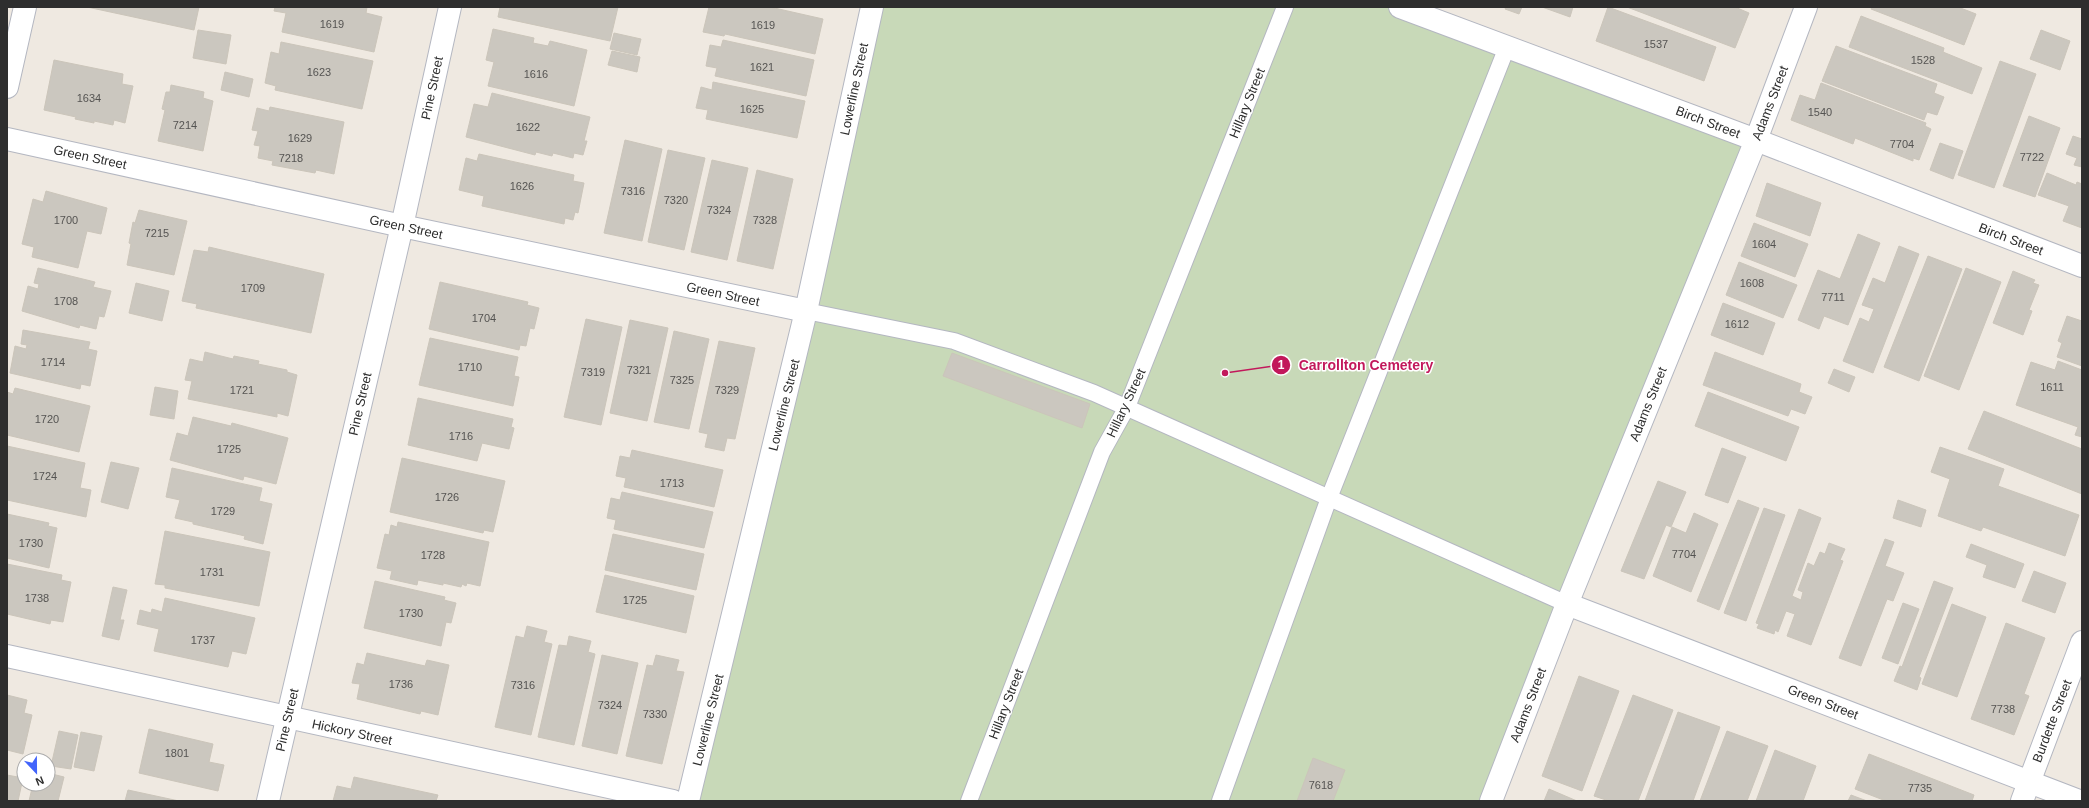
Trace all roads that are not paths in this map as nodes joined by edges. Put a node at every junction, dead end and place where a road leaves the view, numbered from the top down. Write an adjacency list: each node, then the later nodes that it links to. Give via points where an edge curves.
1 (25, 7): 8 (street)
2 (450, 7): 11 (street, Pine Street)
3 (872, 7): 13 (street, Lowerline Street)
4 (1285, 7): 14 (lane, Hillary Street)
5 (1400, 7): 7 (street, Birch Street)
6 (1806, 7): 10 (street, Adams Street)
7 (1507, 46): 10 (street, Birch Street); 15 (lane)
8 (7, 87)
9 (7, 139): 11 (street, Green Street)
10 (1756, 140): 12 (street, Birch Street); 16 (street, Adams Street)
11 (402, 226): 13 (street, Green Street); 19 (street, Pine Street)
12 (2082, 266)
13 (806, 311): 14 (lane, via 954,341); 23 (street, Lowerline Street)
14 (1127, 407): 15 (lane); 24 (lane, Hillary Street, via 1102,452)
15 (1330, 498): 16 (lane); 25 (lane)
16 (1567, 604): 20 (street, Green Street); 26 (street, Adams Street)
17 (2082, 642): 20 (street, Burdette Street)
18 (7, 656): 19 (street, Hickory Street)
19 (287, 718): 21 (street, Pine Street); 22 (street, Hickory Street)
20 (2025, 791): 27 (street, Green Street)
21 (268, 801)
22 (673, 801)
23 (688, 801)
24 (969, 801)
25 (1220, 801)
26 (1491, 801)
27 (2079, 801)

